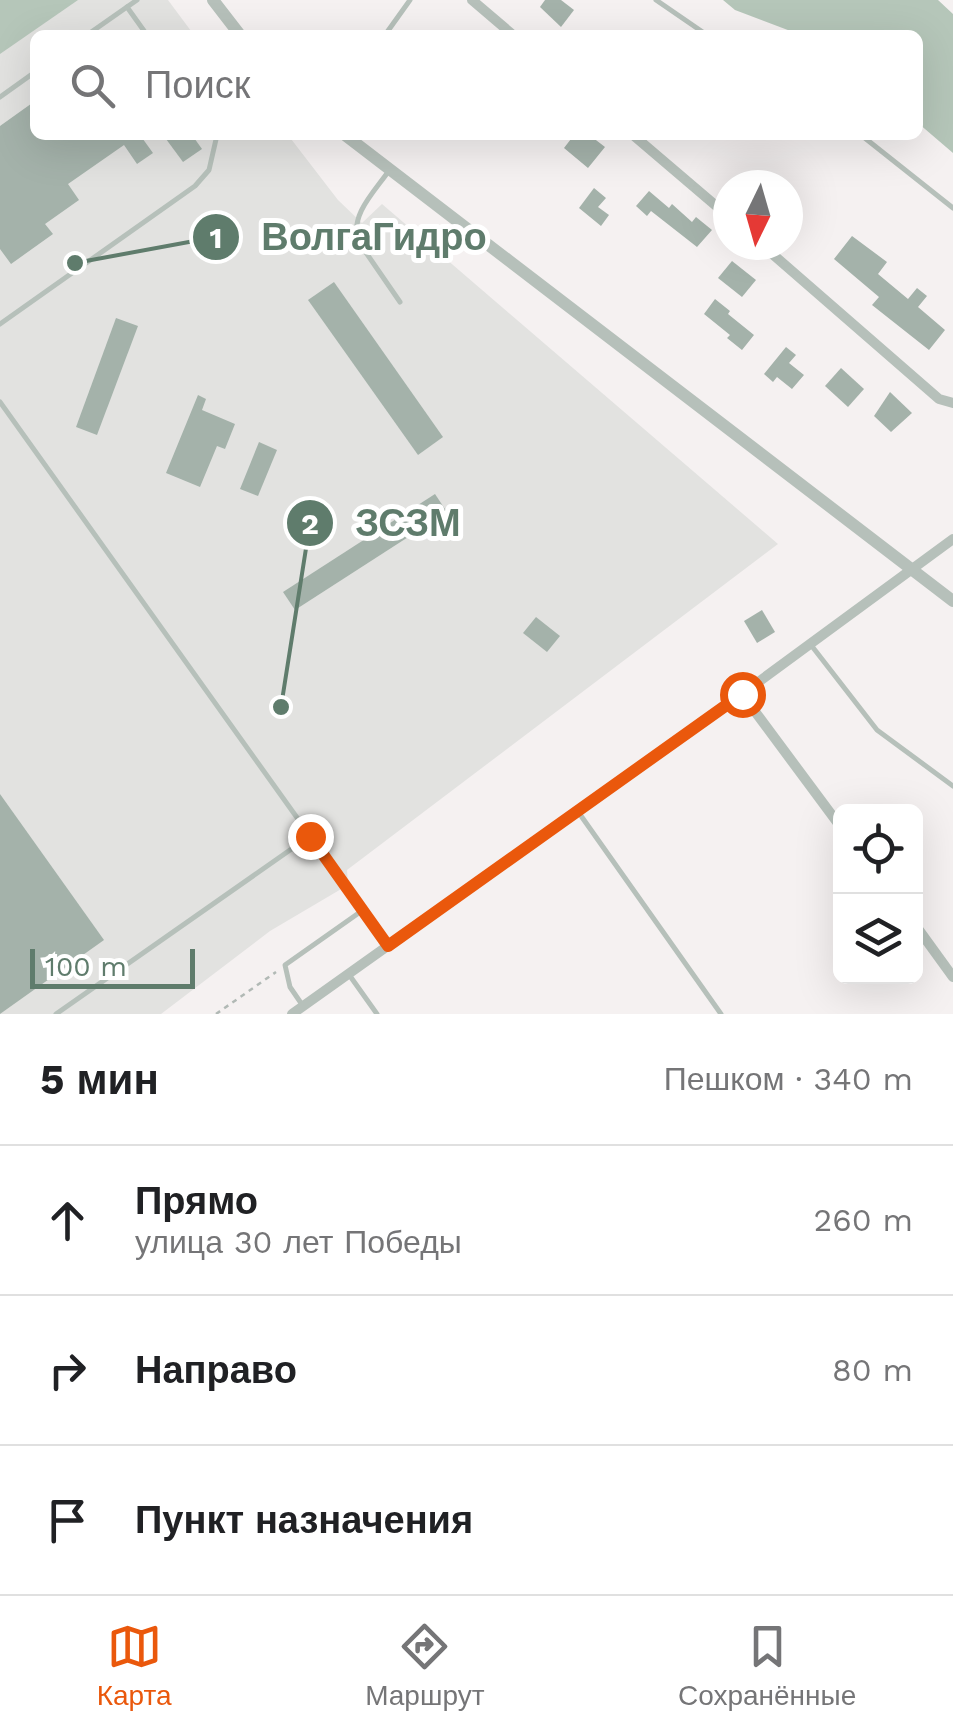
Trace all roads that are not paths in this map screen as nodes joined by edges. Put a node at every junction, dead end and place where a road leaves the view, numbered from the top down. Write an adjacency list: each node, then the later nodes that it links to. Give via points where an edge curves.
1 (137, 0): 6 (lane)
2 (213, 0): 9 (street)
3 (410, 0): 10 (lane)
4 (472, 0): 11 (street)
5 (656, 0): 12 (lane)
6 (127, 7): 7 (lane); 8 (lane)
7 (94, 30)
8 (143, 30)
9 (236, 30)
10 (389, 30)
11 (507, 30)
12 (700, 30)
13 (30, 76): 14 (lane)
14 (0, 97)
15 (216, 140): 24 (lane, via 208,170 195,186)
16 (352, 140): 19 (street)
17 (639, 140): 20 (street)
18 (867, 140): 21 (lane)
19 (390, 169): 23 (lane, via 354,230); 28 (street)
20 (713, 203)
21 (953, 208)
22 (779, 260): 26 (street, via 940,399)
23 (400, 302)
24 (0, 324)
25 (0, 402): 35 (lane)
26 (953, 403)
27 (953, 539): 28 (street)
28 (913, 571): 29 (street); 30 (street)
29 (953, 601)
30 (811, 644): 31 (street); 32 (lane, via 878,730)
31 (742, 694): 33 (street); 34 (street)
32 (953, 786)
33 (578, 811): 38 (street); 45 (lane)
34 (833, 817)
35 (310, 836): 36 (lane); 42 (lane)
36 (362, 910): 38 (lane); 41 (lane, via 285,965)
37 (923, 936): 40 (street)
38 (388, 946): 39 (street)
39 (348, 974): 41 (street); 44 (lane)
40 (953, 977)
41 (304, 1006): 43 (street)
42 (56, 1014)
43 (292, 1014)
44 (377, 1014)
45 (722, 1014)

